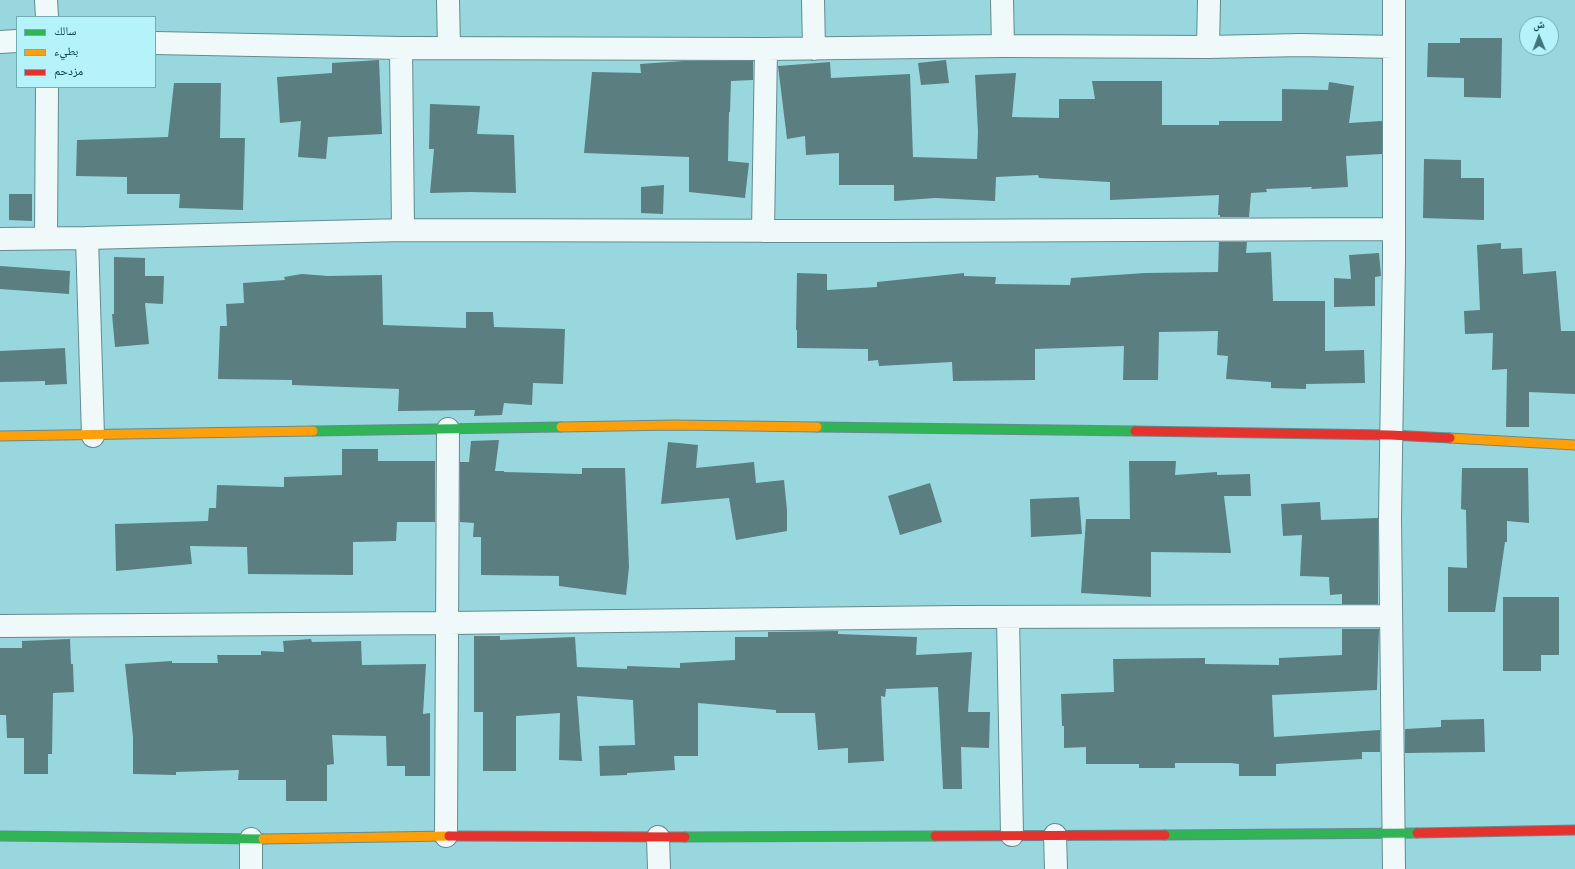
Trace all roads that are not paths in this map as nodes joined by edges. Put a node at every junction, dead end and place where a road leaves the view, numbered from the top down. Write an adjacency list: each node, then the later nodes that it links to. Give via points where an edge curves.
1 (46, 0): 7 (street)
2 (448, 0): 15 (street)
3 (813, 0): 17 (street)
4 (1002, 0): 11 (street)
5 (1209, 0): 12 (street)
6 (1394, 0): 13 (street)
7 (47, 16)
8 (16, 41): 9 (street)
9 (0, 42)
10 (156, 43): 14 (street)
11 (1003, 46): 12 (street); 17 (street)
12 (1208, 47): 13 (street)
13 (1394, 47): 19 (street)
14 (401, 48): 15 (street); 20 (street)
15 (449, 48): 16 (street)
16 (766, 49): 17 (street); 21 (street)
17 (814, 49)
18 (47, 88): 22 (street)
19 (1393, 229): 21 (street); 26 (street)
20 (403, 230): 21 (street); 23 (street)
21 (763, 231)
22 (46, 238): 23 (street); 24 (street)
23 (87, 238): 28 (street)
24 (0, 239)
25 (448, 429): 26 (street, via 674,425); 28 (street); 32 (street)
26 (1390, 435): 29 (street); 30 (street)
27 (0, 436): 28 (street)
28 (93, 436)
29 (1575, 445)
30 (1390, 616): 31 (street); 35 (street)
31 (1008, 617): 32 (street); 36 (street)
32 (448, 624): 33 (street); 39 (street)
33 (0, 626)
34 (1575, 830): 35 (street)
35 (1394, 834): 37 (street); 45 (street)
36 (1012, 835): 37 (street); 40 (street)
37 (1055, 835): 44 (street)
38 (0, 836): 41 (street)
39 (446, 836): 40 (street); 41 (street)
40 (658, 837): 43 (street)
41 (250, 839): 42 (street)
42 (251, 869)
43 (658, 869)
44 (1056, 869)
45 (1394, 869)

